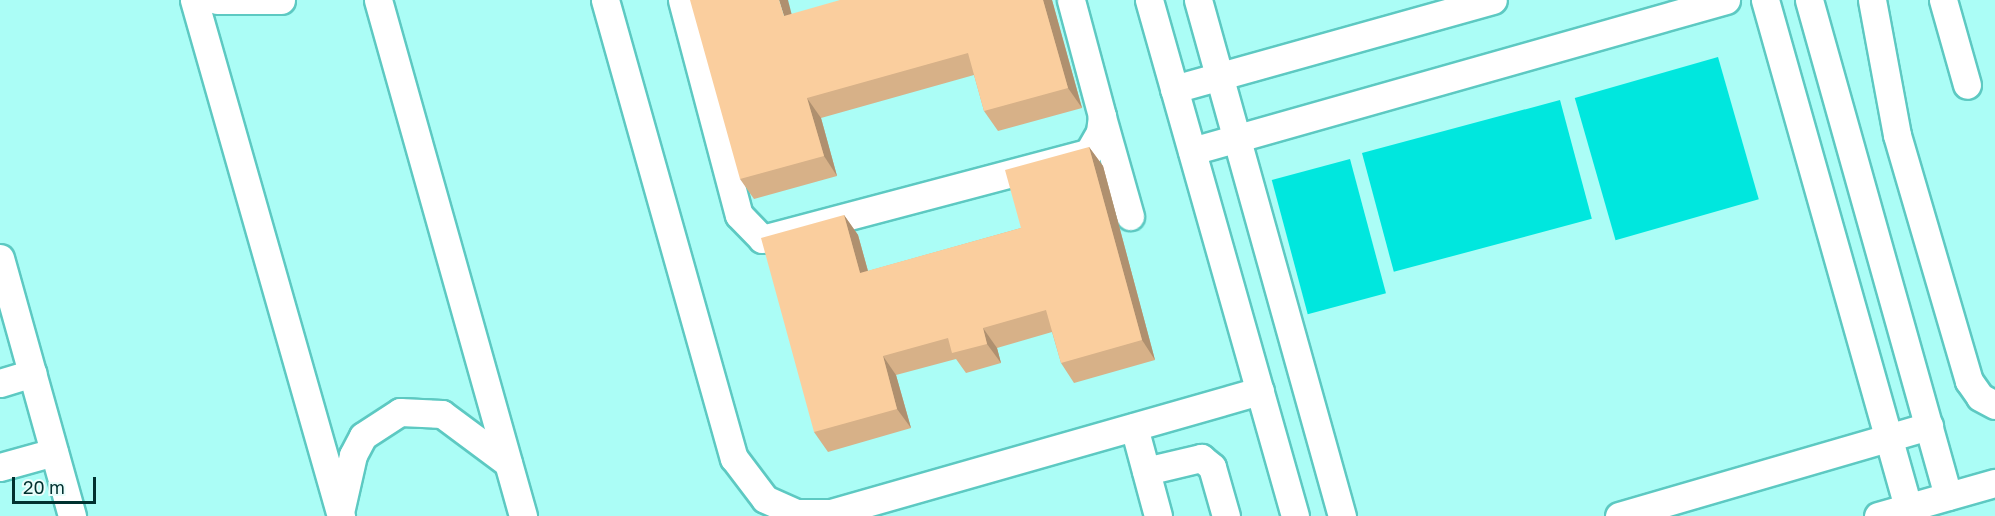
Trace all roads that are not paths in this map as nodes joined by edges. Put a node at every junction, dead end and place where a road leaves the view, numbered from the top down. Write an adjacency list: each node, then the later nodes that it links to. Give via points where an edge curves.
1 (194, 0): 39 (street)
2 (217, 0): 3 (street)
3 (281, 0)
4 (378, 0): 33 (street)
5 (605, 0): 30 (street, via 734,458 765,498 797,513 831,513)
6 (682, 0): 19 (street, via 739,215 762,239 1076,158 1095,144)
7 (1071, 0): 19 (street)
8 (1149, 0): 18 (street)
9 (1198, 0): 16 (street)
10 (1493, 0): 16 (street)
11 (1726, 0): 20 (street)
12 (1765, 0): 31 (street)
13 (1809, 0): 29 (street)
14 (1872, 0): 28 (street, via 1897,135 1969,381 1980,397)
15 (1943, 0): 17 (street)
16 (1219, 77): 18 (street); 20 (street)
17 (1967, 86)
18 (1174, 89): 21 (street)
19 (1102, 116): 22 (street)
20 (1236, 138): 21 (street); 45 (street)
21 (1192, 151): 27 (street)
22 (1130, 216)
23 (0, 258): 24 (street)
24 (5, 299): 25 (street)
25 (32, 374): 26 (street); 32 (street)
26 (0, 383)
27 (1260, 392): 30 (street); 44 (street)
28 (1995, 405)
29 (1929, 426): 31 (street); 37 (street)
30 (1134, 427): 35 (street)
31 (1888, 439): 38 (street); 46 (street)
32 (54, 452): 34 (street); 40 (street)
33 (508, 463): 39 (street, via 442,414 400,412 363,436 353,455); 41 (street)
34 (0, 467)
35 (1146, 471): 42 (street); 43 (street, via 1201,458 1212,467)
36 (1995, 483): 37 (street)
37 (1948, 496): 38 (street)
38 (1908, 507): 47 (street)
39 (340, 514)
40 (72, 516)
41 (523, 516)
42 (1158, 516)
43 (1226, 516)
44 (1295, 516)
45 (1342, 516)
46 (1619, 516)
47 (1878, 516)

